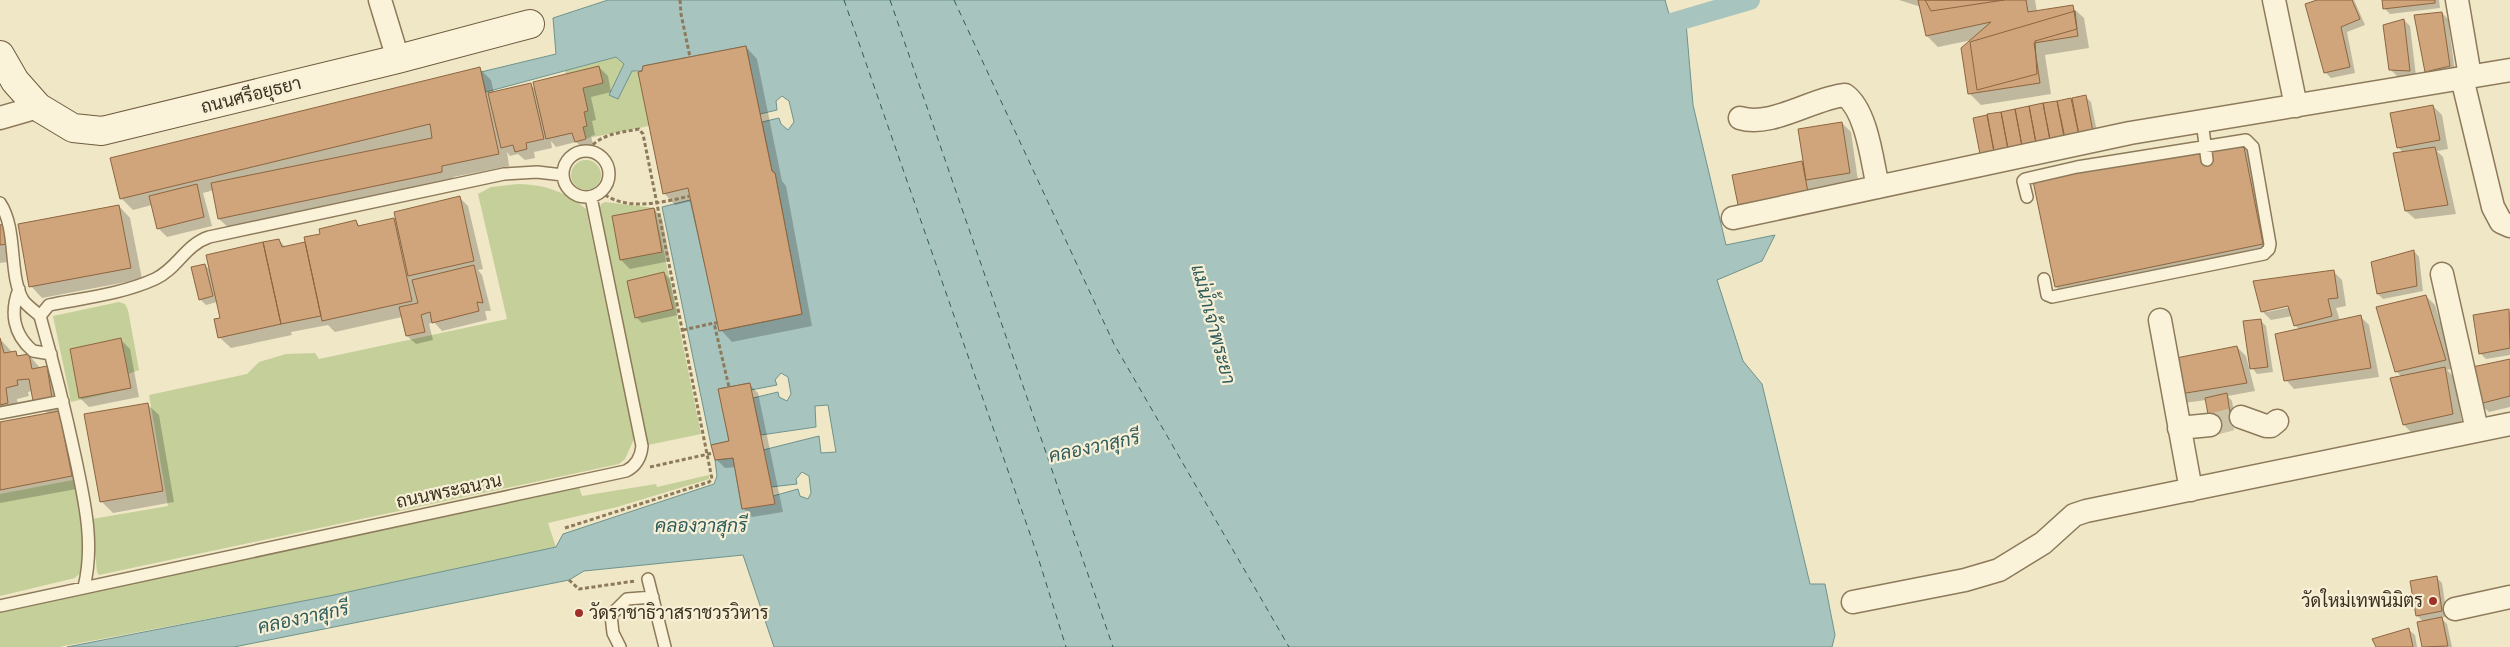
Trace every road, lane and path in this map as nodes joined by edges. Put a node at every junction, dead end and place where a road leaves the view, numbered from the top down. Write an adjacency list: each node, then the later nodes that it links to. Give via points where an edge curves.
1 (380, 0): 8 (street)
2 (680, 0): 7 (path)
3 (2274, 0): 11 (street)
4 (2457, 0): 10 (street)
5 (530, 24): 8 (street, ถนนศรีอยุธยา)
6 (0, 55): 12 (street, ถนนศรีอยุธยา, via 15,81)
7 (690, 57)
8 (398, 60): 12 (street, ถนนศรีอยุธยา, via 102,131 73,128)
9 (2510, 70): 10 (street)
10 (2466, 77): 11 (street); 27 (street, via 2492,207 2501,222)
11 (2296, 106): 15 (street)
12 (38, 107): 13 (street)
13 (0, 118)
14 (1740, 118): 20 (street, via 1752,122 1835,96 1845,96 1860,112)
15 (2187, 133): 16 (lane); 16 (lane); 20 (street, via 2130,133); 23 (lane, via 2078,171 2025,179)
16 (2205, 145): 18 (lane); 29 (lane, via 2246,140 2252,145 2270,244 2267,252 2052,297 2047,296)
17 (587, 151): 19 (lane, via 567,161); 21 (lane, via 601,156 609,169 607,183); 25 (path, via 603,136 639,129 643,134)
18 (2207, 160)
19 (563, 175): 21 (lane, via 565,183 576,195); 31 (lane, via 537,172 504,174 209,237 196,241 174,266 155,279 124,290 49,305)
20 (1878, 187): 26 (street)
21 (596, 194): 25 (path, via 632,203); 46 (lane, via 642,446 642,453)
22 (690, 196): 25 (path)
23 (2027, 197)
24 (0, 203): 30 (lane, via 7,215)
25 (657, 203): 33 (path)
26 (1733, 218)
27 (2510, 226)
28 (2442, 274): 43 (street)
29 (2044, 280)
30 (19, 289): 31 (lane, via 24,300); 34 (lane, via 14,301 13,320 32,350)
31 (40, 316): 34 (lane)
32 (2160, 320): 42 (street)
33 (684, 329): 35 (path, via 716,323); 45 (path)
34 (51, 354): 36 (lane)
35 (729, 387)
36 (63, 401): 37 (lane); 51 (lane, via 88,530 89,567)
37 (0, 414)
38 (2241, 417): 39 (street, via 2266,426)
39 (2277, 421)
40 (2510, 424): 43 (street)
41 (2210, 425): 42 (street)
42 (2179, 428): 47 (street)
43 (2477, 430): 47 (street)
44 (713, 453): 45 (path)
45 (708, 454): 46 (path, via 653,467); 48 (path, via 712,474 709,482)
46 (635, 464): 51 (lane, ถนนพระฉนวน, via 626,471)
47 (2191, 490): 54 (street, via 2074,515 2043,543 1999,570)
48 (565, 528)
49 (648, 579): 50 (path, via 579,589); 52 (lane)
50 (569, 580)
51 (84, 587): 55 (lane, ถนนพระฉนวน)
52 (652, 597): 57 (lane, via 627,599 611,615 613,633); 58 (lane)
53 (2510, 597): 56 (street)
54 (1853, 602)
55 (0, 606)
56 (2455, 609)
57 (620, 647)
58 (665, 647)

